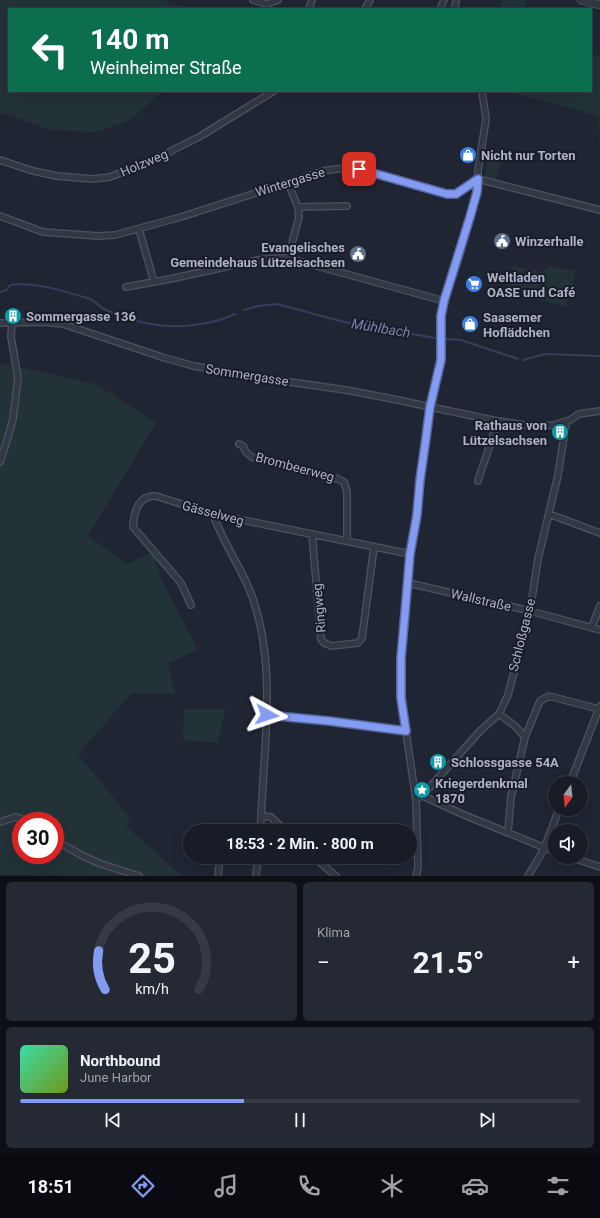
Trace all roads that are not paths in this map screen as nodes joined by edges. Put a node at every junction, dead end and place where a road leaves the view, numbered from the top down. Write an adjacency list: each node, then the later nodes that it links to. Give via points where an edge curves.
1 (253, 0): 2 (street, via 267,4)
2 (278, 0)
3 (581, 0): 4 (street)
4 (600, 5)
5 (272, 92): 7 (street, Holzweg, via 199,137 151,161 110,177 92,179 57,176)
6 (482, 92): 8 (street, via 486,119)
7 (0, 160)
8 (478, 179): 9 (street, Wintergasse, via 456,194 447,194 359,169 324,171); 12 (street); 18 (street, via 477,192)
9 (288, 183): 11 (street); 14 (street, Wintergasse)
10 (347, 206): 11 (street)
11 (298, 208): 15 (street, via 298,221)
12 (600, 210)
13 (0, 216): 14 (street, Wintergasse, via 38,231 70,234 109,236)
14 (139, 229): 16 (street)
15 (288, 258): 16 (street, via 254,260); 18 (street)
16 (154, 282): 17 (street)
17 (126, 287)
18 (444, 301): 21 (street, via 440,332 441,360)
19 (12, 322): 20 (street, Sommergasse); 21 (street, Sommergasse, via 63,324 194,366 346,390); 28 (street, via 11,337 18,378 13,419)
20 (0, 323)
21 (430, 407): 23 (street, Sommergasse); 36 (street)
22 (600, 411): 24 (street, Sommergasse, via 579,414)
23 (497, 421): 24 (street, Sommergasse, via 532,426); 29 (street)
24 (567, 421): 25 (street)
25 (565, 430)
26 (564, 437): 31 (street, Schloßgasse)
27 (239, 444): 34 (street, Brombeerweg, via 252,457 342,480 347,491)
28 (0, 462)
29 (478, 481)
30 (212, 514): 33 (street, Gässelweg); 38 (street, Gässelweg, via 156,496 143,499 134,513 133,527 181,583); 45 (street, via 254,600 264,643)
31 (549, 514): 32 (street); 40 (street, Schloßgasse, via 538,559)
32 (600, 533)
33 (312, 534): 34 (street, Gässelweg); 35 (street, Ringweg, via 321,640 332,646 358,643 362,638)
34 (347, 541): 35 (street, Gässelweg)
35 (374, 547): 36 (street, Gässelweg)
36 (410, 554): 37 (street)
37 (408, 583): 40 (street, Wallstraße); 46 (street, via 401,666 401,698)
38 (192, 605)
39 (600, 606): 41 (street)
40 (530, 611): 41 (street, Wallstraße); 44 (street, Schloßgasse, via 508,695)
41 (592, 627): 42 (street, Wallstraße)
42 (600, 630)
43 (599, 707): 47 (street, via 549,696 540,701); 48 (street)
44 (499, 714): 47 (street); 49 (street, Schloßgasse)
45 (267, 715): 46 (street); 51 (street)
46 (406, 731): 50 (street)
47 (525, 736): 57 (street, via 511,797)
48 (573, 776)
49 (421, 795): 50 (street, Schloßgasse); 57 (street)
50 (416, 800): 70 (street)
51 (261, 816): 55 (street); 56 (street, via 271,817)
52 (556, 816): 59 (street)
53 (12, 818): 54 (street)
54 (0, 822)
55 (260, 824)
56 (278, 824)
57 (508, 832): 59 (street)
58 (64, 845): 66 (street, via 101,864)
59 (544, 849): 60 (street); 71 (street)
60 (548, 850)
61 (588, 863): 65 (street)
62 (219, 864): 67 (street)
63 (257, 864): 68 (street)
64 (321, 864): 69 (street)
65 (600, 867)
66 (139, 876)
67 (218, 876)
68 (256, 876)
69 (336, 876)
70 (416, 876)
71 (528, 876)

